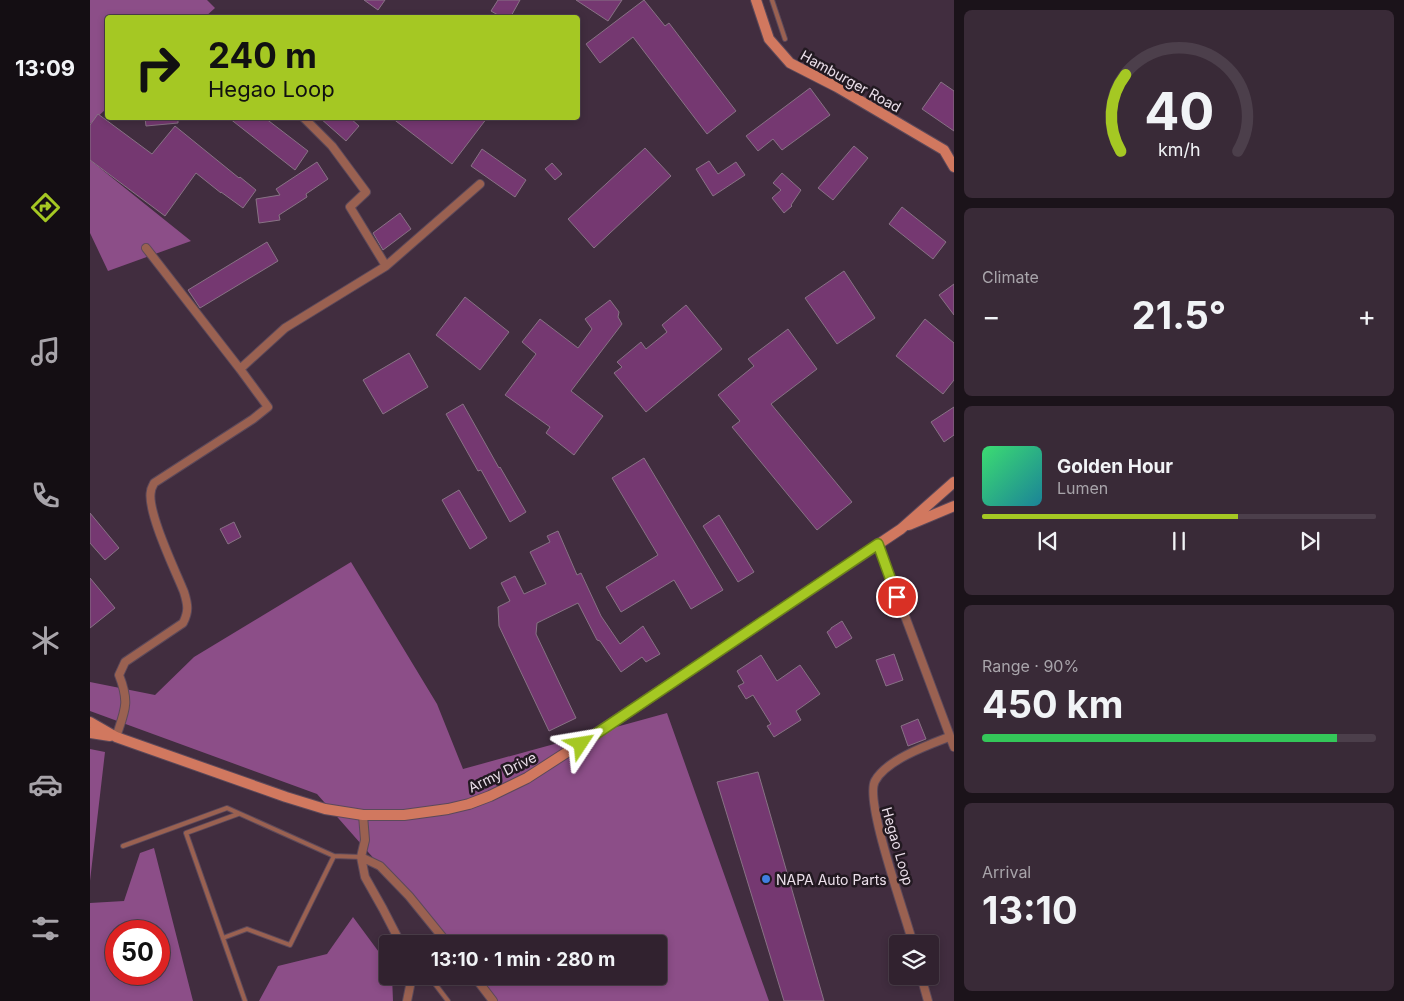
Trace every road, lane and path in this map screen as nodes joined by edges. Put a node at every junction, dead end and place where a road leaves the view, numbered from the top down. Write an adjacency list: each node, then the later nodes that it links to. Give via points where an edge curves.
1 (756, 0): 5 (main road, Hamburger Road, via 769,39 790,63)
2 (772, 0): 3 (lane)
3 (786, 39)
4 (306, 120): 10 (street, via 332,146 366,192 350,207)
5 (944, 150): 6 (street); 7 (main road, Hamburger Road)
6 (954, 156)
7 (954, 167)
8 (480, 184): 10 (street)
9 (146, 248): 11 (street)
10 (386, 266): 11 (street, via 285,328)
11 (240, 369): 18 (street, via 268,407 154,483 150,490 156,522 188,604 187,615 183,623 125,662 119,675 126,700)
12 (954, 482): 14 (main road, Army Drive)
13 (954, 506): 14 (main road, Army Drive)
14 (901, 528): 15 (main road, Army Drive)
15 (878, 544): 19 (street); 22 (main road, Army Drive, via 521,781 490,796 448,809 404,815)
16 (90, 722): 18 (main road, Army Drive)
17 (90, 733): 18 (main road, Army Drive)
18 (116, 737): 22 (main road, Army Drive, via 299,801)
19 (950, 737): 20 (street); 28 (street, Hegao Loop, via 916,750 885,769 874,782 873,802 879,830)
20 (954, 747)
21 (238, 814): 23 (lane, via 227,808); 24 (lane); 29 (lane, via 186,833)
22 (363, 815): 25 (street, via 365,840)
23 (123, 846)
24 (334, 856): 25 (lane); 29 (lane, via 290,945 247,930)
25 (362, 857): 26 (street, via 365,878); 27 (street, via 380,866)
26 (396, 935)
27 (441, 935)
28 (910, 935)
29 (223, 938): 34 (lane)
30 (410, 985): 35 (street)
31 (436, 985): 36 (lane)
32 (481, 985): 37 (street)
33 (924, 985): 38 (street)
34 (245, 1001)
35 (407, 1001)
36 (448, 1001)
37 (493, 1001)
38 (928, 1001)

